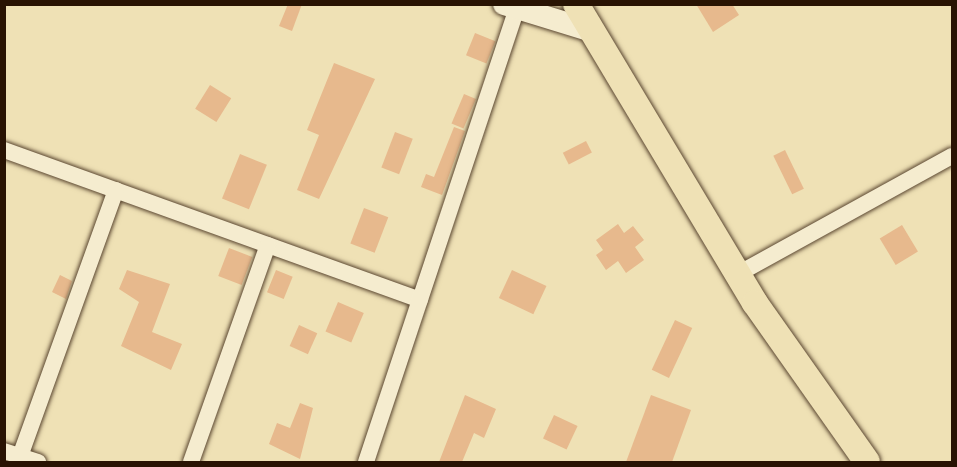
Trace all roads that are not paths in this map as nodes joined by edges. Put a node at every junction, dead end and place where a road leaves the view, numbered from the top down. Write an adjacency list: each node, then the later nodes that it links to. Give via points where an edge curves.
1 (576, 4): 3 (main road)
2 (510, 7): 3 (street); 9 (street)
3 (592, 31): 8 (main road)
4 (4, 150): 6 (street)
5 (952, 156): 8 (street)
6 (116, 190): 7 (street); 10 (street)
7 (268, 245): 9 (street); 12 (street)
8 (738, 274): 14 (main road)
9 (420, 300): 13 (street)
10 (14, 456): 11 (street)
11 (38, 462)
12 (191, 462)
13 (366, 462)
14 (867, 462)

